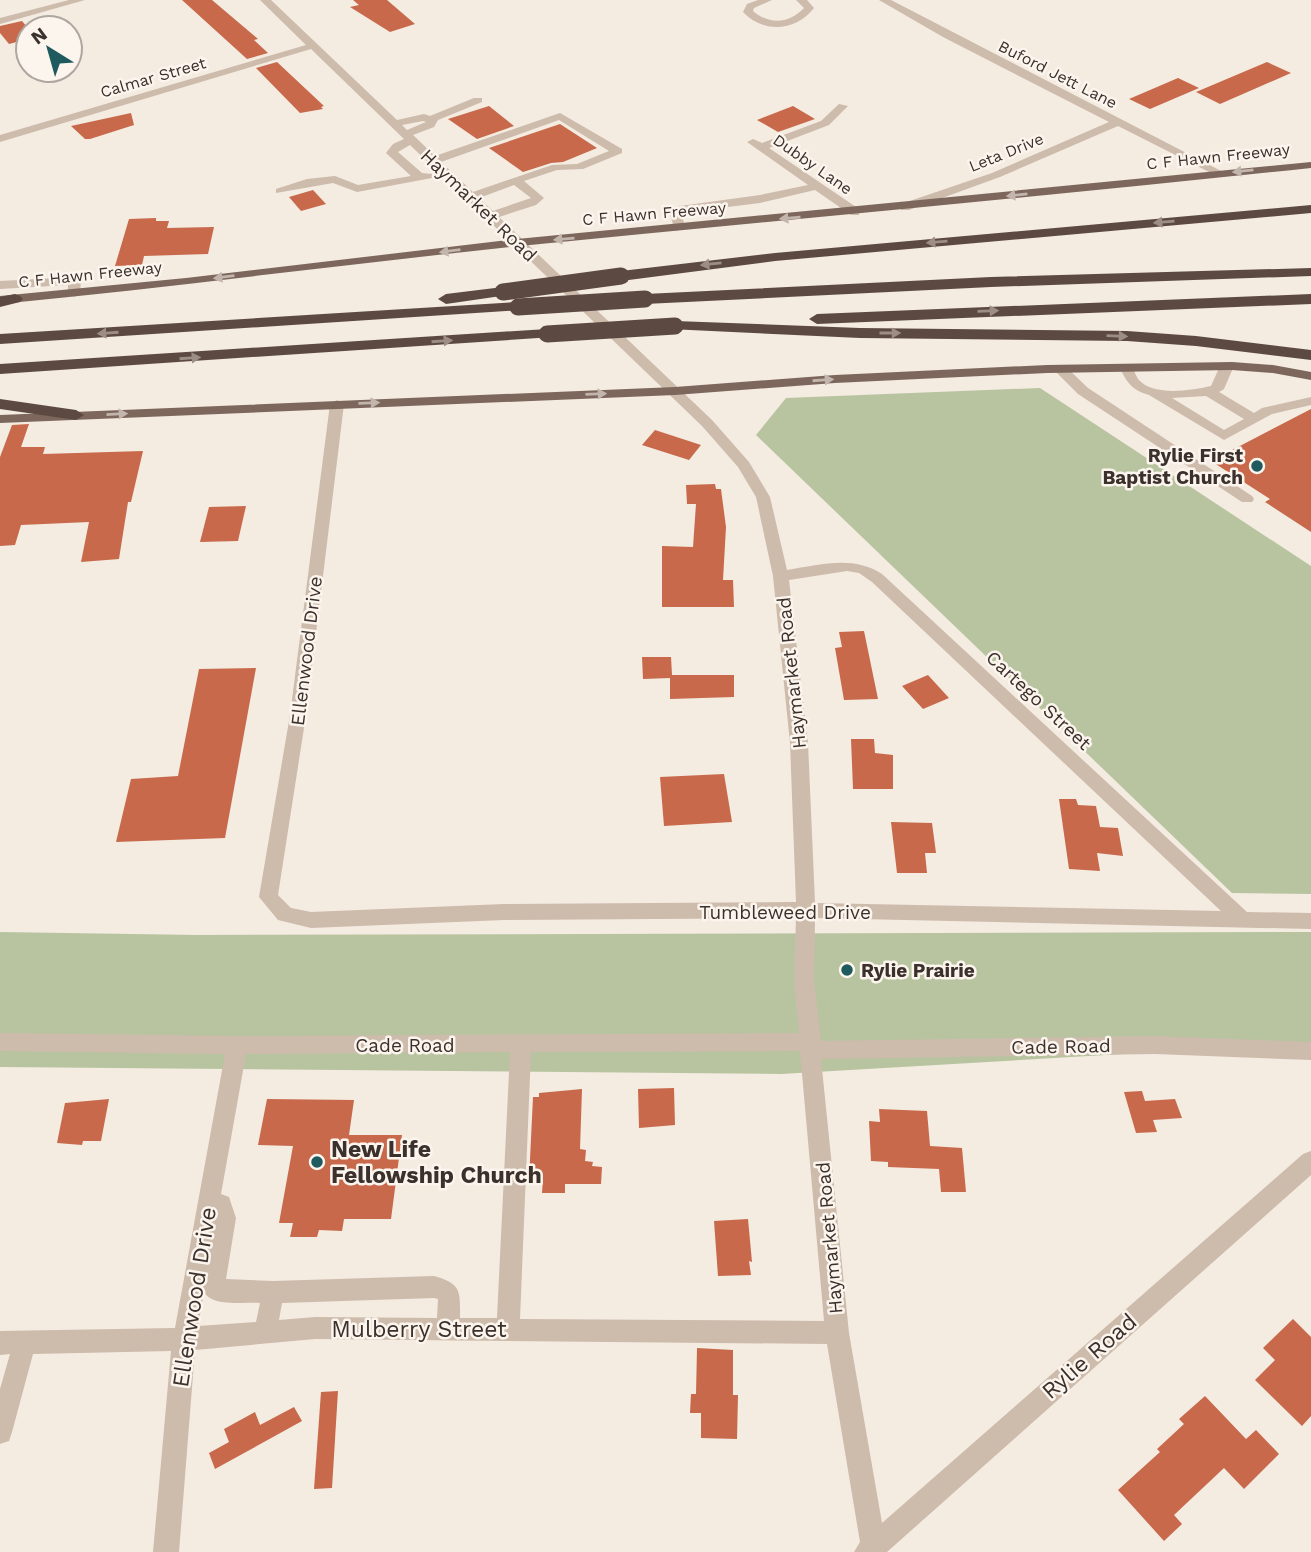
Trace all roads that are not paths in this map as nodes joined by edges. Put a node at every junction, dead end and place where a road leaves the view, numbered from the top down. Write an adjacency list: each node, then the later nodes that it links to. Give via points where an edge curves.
1 (80, 0): 6 (street)
2 (265, 0): 7 (street, Haymarket Road)
3 (767, 0): 4 (street, via 750,6 748,12 759,22 773,25 804,14 809,8)
4 (801, 0)
5 (884, 0): 11 (street, Buford Jett Lane)
6 (0, 21)
7 (315, 46): 12 (street, Haymarket Road); 14 (street, Calmar Street)
8 (478, 100): 10 (street)
9 (842, 106): 23 (street, Dubby Lane, via 825,123 757,144)
10 (431, 119): 12 (street); 13 (street, via 430,125)
11 (1118, 122): 20 (street, Buford Jett Lane); 26 (street, Leta Drive, via 996,175)
12 (395, 124): 13 (street, Haymarket Road)
13 (409, 137): 16 (street, Haymarket Road); 21 (street, via 392,153)
14 (0, 139)
15 (1311, 152): 18 (main road)
16 (433, 161): 19 (street, Haymarket Road); 22 (street, via 560,116 618,152 579,167 556,167)
17 (1311, 165): 18 (main road, C F Hawn Freeway)
18 (1273, 168): 20 (main road, C F Hawn Freeway, one-way to 20)
19 (445, 172): 21 (street); 25 (street, Haymarket Road)
20 (1219, 173): 26 (main road, C F Hawn Freeway, one-way to 26)
21 (419, 177): 24 (street, via 357,189 335,179)
22 (515, 180): 25 (street); 29 (street, via 538,198)
23 (818, 186): 28 (street, Dubby Lane); 30 (street, via 684,209 676,215)
24 (279, 191)
25 (471, 197): 29 (street, Haymarket Road)
26 (905, 207): 28 (main road, C F Hawn Freeway)
27 (1308, 209): 42 (highway, one-way to 42, bridge, via 775,257)
28 (855, 212): 30 (main road, C F Hawn Freeway, one-way to 30)
29 (490, 216): 31 (street, Haymarket Road)
30 (679, 228): 31 (main road, C F Hawn Freeway, one-way to 31)
31 (517, 243): 36 (main road, C F Hawn Freeway, one-way to 36); 50 (street, Haymarket Road)
32 (1311, 260): 34 (highway)
33 (1311, 272): 34 (highway)
34 (991, 282): 42 (highway, bridge)
35 (0, 285): 36 (street, via 75,281)
36 (75, 293): 38 (main road, C F Hawn Freeway)
37 (1311, 299): 39 (highway)
38 (5, 300)
39 (1188, 304): 40 (highway); 41 (highway, one-way to 39)
40 (1311, 306)
41 (675, 326): 44 (highway, one-way to 44, via 1127,336); 47 (highway, one-way to 41, bridge)
42 (176, 329): 43 (highway, one-way to 43)
43 (0, 339)
44 (1311, 355)
45 (1227, 366): 46 (main road); 49 (main road); 51 (street, via 1217,389)
46 (1127, 368): 48 (main road); 52 (street, via 1133,382)
47 (0, 369)
48 (1060, 369): 50 (main road, one-way to 48); 59 (street, via 1083,391)
49 (1311, 376)
50 (674, 391): 55 (main road, one-way to 50); 60 (street, Haymarket Road, via 744,465 763,497)
51 (1209, 392): 52 (street); 58 (street)
52 (1154, 393): 58 (street, via 1224,436)
53 (1311, 401): 58 (street, via 1267,411)
54 (0, 404): 56 (highway)
55 (337, 404): 56 (main road, one-way to 55); 61 (street, Ellenwood Drive, via 298,715)
56 (76, 415): 57 (main road)
57 (0, 419)
58 (1254, 419)
59 (1247, 499)
60 (781, 576): 62 (street, Haymarket Road, via 799,743); 63 (street, Cartego Street, via 847,566 877,578)
61 (268, 897): 62 (street, Tumbleweed Drive, via 285,915 311,919 504,912)
62 (806, 911): 63 (street, Tumbleweed Drive); 68 (street, Haymarket Road, via 804,981)
63 (1244, 921): 64 (street, Tumbleweed Drive)
64 (1311, 922)
65 (0, 1042): 66 (street, Cade Road)
66 (237, 1045): 67 (street, Cade Road); 71 (street, Ellenwood Drive)
67 (522, 1045): 68 (street, Cade Road); 74 (street)
68 (811, 1046): 69 (street, Cade Road, via 1155,1045); 76 (street, Haymarket Road)
69 (1311, 1051)
70 (1311, 1161): 81 (street, Rylie Road)
71 (208, 1204): 72 (street, via 222,1204 225,1218 215,1290); 77 (street, Ellenwood Drive)
72 (273, 1292): 73 (street, via 434,1287 449,1294); 75 (street)
73 (448, 1329): 74 (street, Mulberry Street); 75 (street, Mulberry Street)
74 (508, 1329): 76 (street, Mulberry Street)
75 (265, 1332): 77 (street, Mulberry Street)
76 (838, 1333): 81 (street, Haymarket Road)
77 (184, 1339): 78 (street, Mulberry Street); 82 (street, Ellenwood Drive)
78 (25, 1342): 79 (street, Mulberry Street); 80 (street)
79 (0, 1343)
80 (0, 1432)
81 (871, 1550)
82 (166, 1552)

